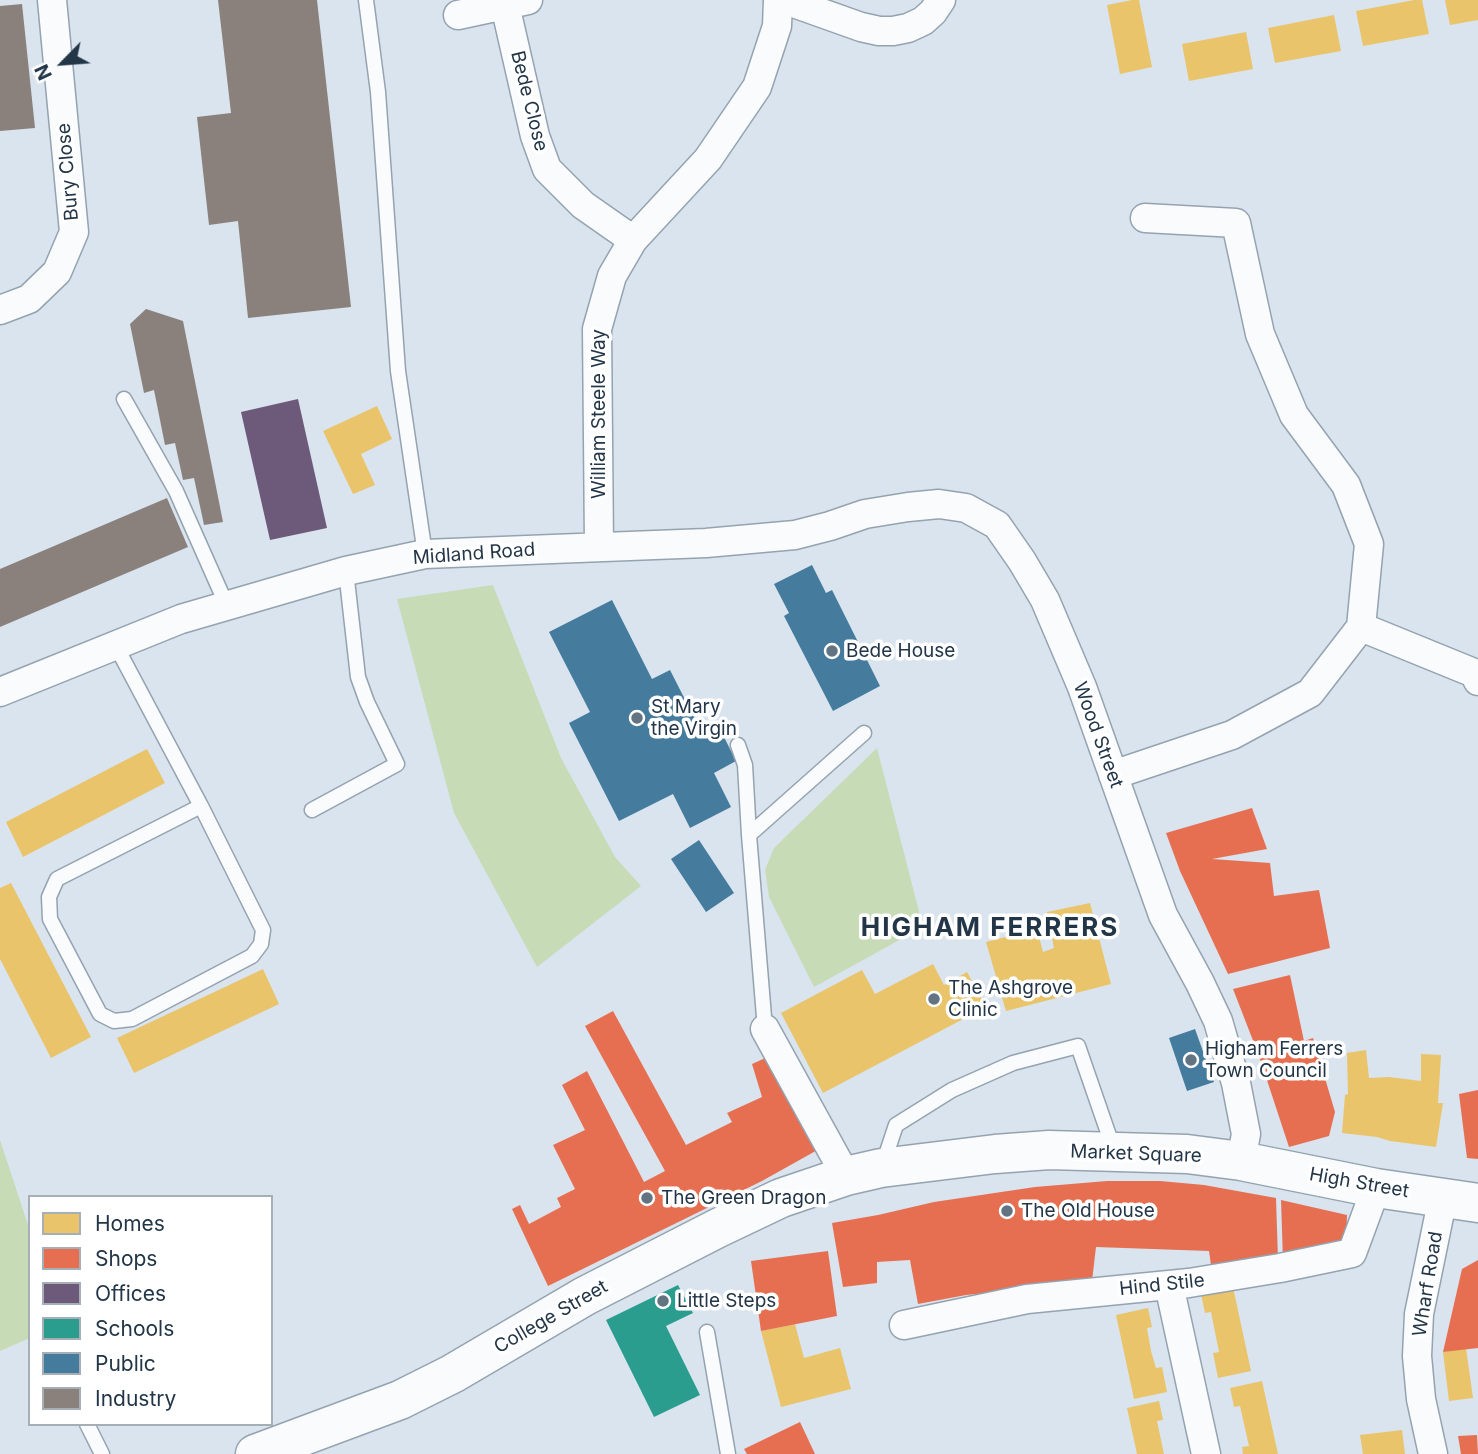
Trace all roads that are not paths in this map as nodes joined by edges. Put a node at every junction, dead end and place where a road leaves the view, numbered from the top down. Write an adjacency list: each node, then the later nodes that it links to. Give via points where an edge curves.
1 (52, 0): 10 (street, Bury Close, via 74,232 57,272 29,299)
2 (366, 0): 14 (lane, via 378,92 398,372)
3 (778, 0): 9 (street, William Steele Way, via 777,26 757,87 708,159)
4 (785, 0): 5 (street, via 861,27 893,31 923,21)
5 (941, 0)
6 (517, 2): 7 (street, Bede Close); 9 (street, Bede Close, via 535,136 547,169 583,205)
7 (458, 15)
8 (1145, 218): 17 (street, via 1236,223 1260,334 1294,415 1346,485 1368,544)
9 (633, 240): 13 (street, William Steele Way, via 612,276 597,329)
10 (0, 310)
11 (124, 399): 16 (lane, via 176,491)
12 (967, 508): 13 (street, Midland Road, via 939,504 908,507 865,514 795,535); 23 (street, Wood Street, via 997,525 1045,600)
13 (599, 547): 14 (street, Midland Road)
14 (425, 554): 15 (street, Midland Road)
15 (346, 571): 16 (street, Midland Road); 25 (lane, via 358,677 397,764)
16 (227, 606): 18 (street, Midland Road)
17 (1362, 627): 19 (street); 23 (street, via 1310,693 1232,735)
18 (116, 646): 20 (street, Midland Road); 24 (lane)
19 (1477, 675)
20 (0, 692)
21 (864, 733): 26 (lane)
22 (738, 745): 26 (lane, via 745,765)
23 (1113, 775): 29 (street, Wood Street, via 1163,915 1218,1021 1246,1134)
24 (201, 806): 24 (lane, via 263,930 261,944 252,956 132,1019 114,1021 100,1014 56,931 49,897 57,879)
25 (312, 810)
26 (749, 835): 27 (lane)
27 (765, 1029): 30 (street)
28 (1114, 1152): 29 (main road, Market Square); 30 (main road, Market Square, via 995,1154); 30 (lane, via 1078,1046 1013,1063 952,1090 896,1125)
29 (1241, 1161): 31 (main road, High Street)
30 (864, 1172): 38 (main road, College Street, via 781,1198 718,1228 400,1400)
31 (1377, 1188): 32 (main road, High Street); 33 (street, Hind Stile, via 1352,1253)
32 (1460, 1200): 41 (street, Wharf Road, via 1419,1314 1421,1399)
33 (1169, 1285): 34 (street, Hind Stile, via 1027,1298); 40 (street)
34 (904, 1325)
35 (707, 1332): 39 (lane)
36 (89, 1426): 37 (lane)
37 (102, 1454)
38 (254, 1454)
39 (728, 1454)
40 (1206, 1454)
41 (1433, 1454)

